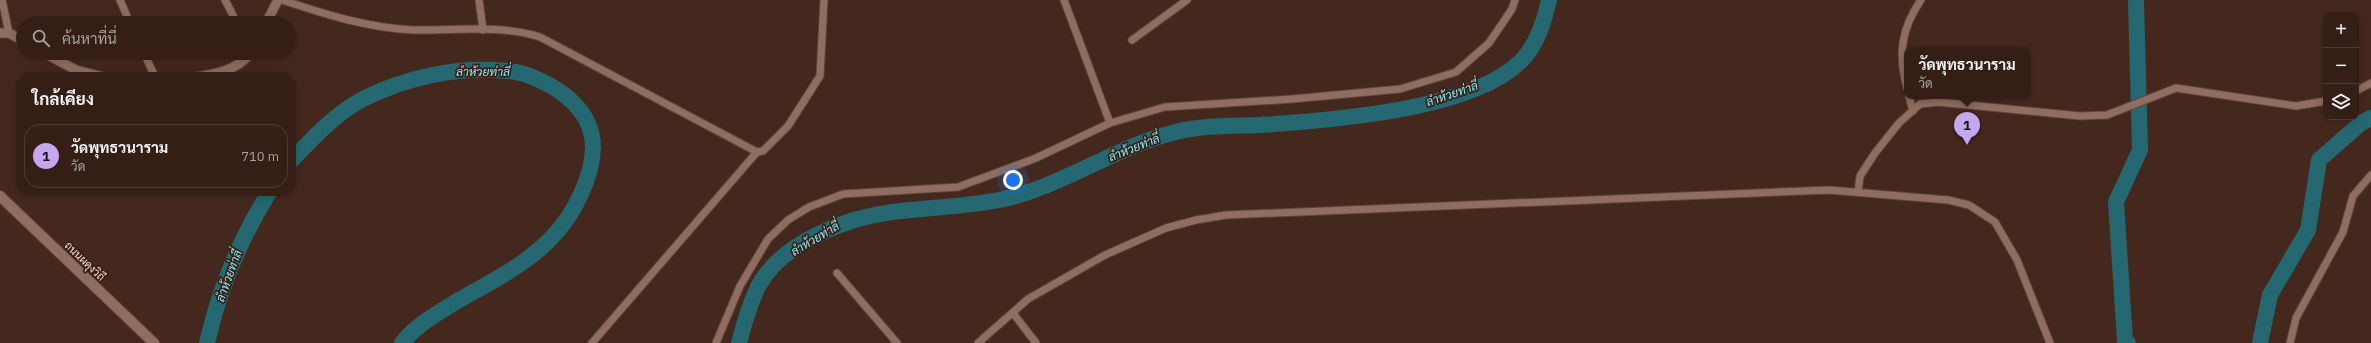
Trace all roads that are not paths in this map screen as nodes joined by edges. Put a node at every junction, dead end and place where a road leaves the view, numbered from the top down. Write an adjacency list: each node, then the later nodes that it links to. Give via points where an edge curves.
1 (2, 0): 16 (street)
2 (120, 0): 12 (street)
3 (225, 0): 13 (street)
4 (278, 0): 14 (street)
5 (282, 0): 15 (street, via 356,22 411,30)
6 (479, 0): 15 (street)
7 (824, 0): 32 (street, via 820,76 788,126 763,152)
8 (1186, 0): 18 (street)
9 (1514, 0): 31 (street, via 1512,9 1489,43 1456,72 1400,89 1165,107)
10 (1921, 0): 22 (street, via 1904,32)
11 (1066, 1): 31 (street)
12 (127, 16)
13 (233, 16)
14 (270, 16)
15 (484, 30): 32 (street, via 521,32 540,37)
16 (5, 33): 17 (street)
17 (16, 38)
18 (1132, 40)
19 (57, 60): 23 (street)
20 (147, 60): 24 (street)
21 (245, 60): 25 (street)
22 (1904, 64)
23 (84, 72)
24 (152, 72)
25 (224, 72)
26 (2371, 83): 27 (street)
27 (2359, 89)
28 (1910, 99): 30 (street)
29 (2323, 102): 30 (street, via 2296,106 2176,88 2107,115 2080,116 1938,102 1920,104)
30 (1913, 111): 34 (street, via 1899,123 1874,153 1860,176)
31 (1110, 123): 40 (street, via 1036,158 958,187 842,194 809,207 788,220 768,239 740,286)
32 (757, 152): 39 (street)
33 (2371, 175): 45 (street, via 2353,196 2343,232 2296,318)
34 (1858, 192): 37 (street, via 1829,190 1226,215 1188,222 1143,237 1104,255 1028,299); 44 (street, via 1948,200 1969,206 1995,222 2017,260)
35 (0, 196): 38 (main road, ถนนผดุงวิถี)
36 (837, 273): 41 (street)
37 (1013, 313): 42 (street); 43 (street)
38 (154, 343)
39 (592, 343)
40 (716, 343)
41 (897, 343)
42 (978, 343)
43 (1036, 343)
44 (2050, 343)
45 (2290, 343)

